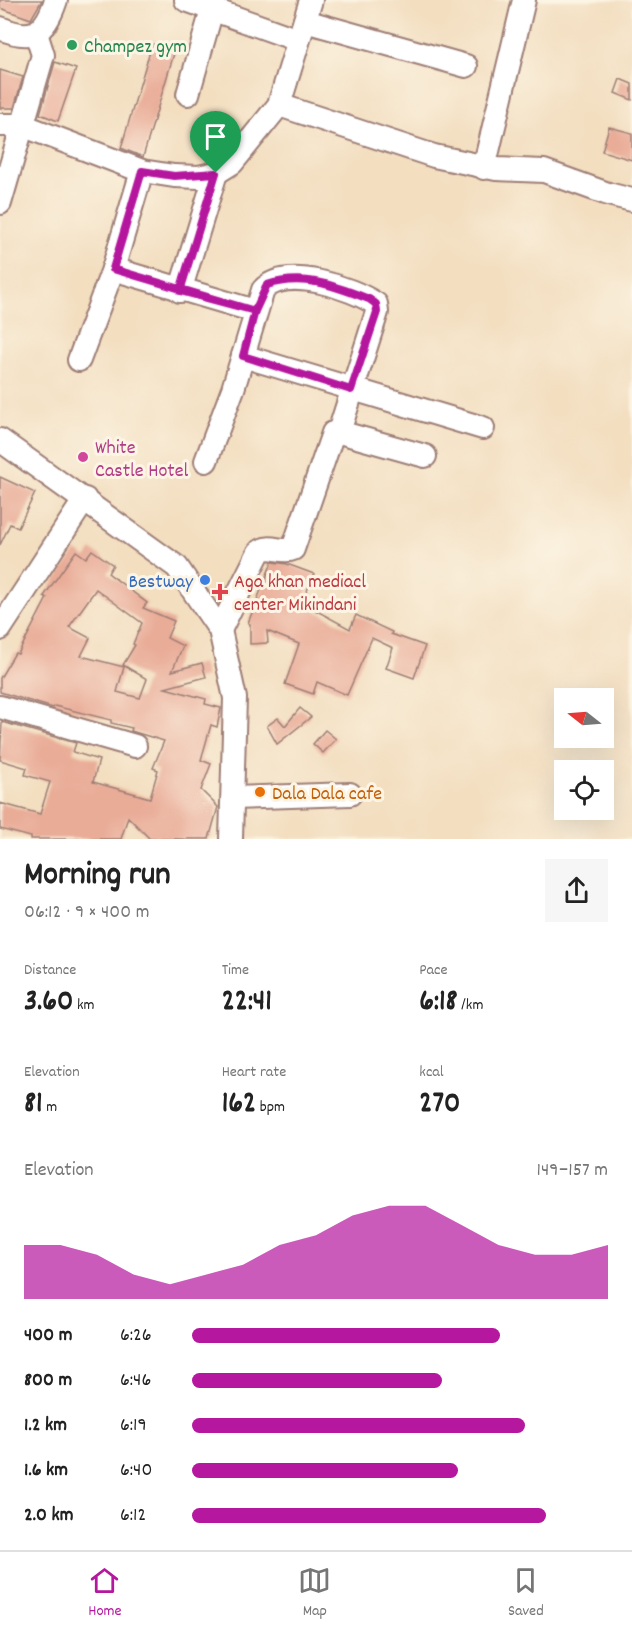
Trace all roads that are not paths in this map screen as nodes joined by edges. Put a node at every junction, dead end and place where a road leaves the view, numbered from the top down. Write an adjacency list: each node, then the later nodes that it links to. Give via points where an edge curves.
1 (56, 0): 7 (street)
2 (186, 0): 4 (street)
3 (524, 0): 12 (street)
4 (212, 10): 5 (street); 9 (street)
5 (305, 20): 8 (street); 10 (street)
6 (0, 28): 7 (street, via 13,34)
7 (36, 33): 11 (street, via 43,56)
8 (466, 66)
9 (188, 94)
10 (279, 105): 12 (street, via 434,156); 14 (street, via 238,157)
11 (11, 125): 13 (street); 16 (street)
12 (484, 168): 15 (street, via 544,171)
13 (142, 171): 14 (street, via 174,176); 17 (street)
14 (216, 173): 18 (street)
15 (632, 200)
16 (0, 203)
17 (113, 269): 18 (street); 21 (street)
18 (180, 291): 19 (street)
19 (255, 311): 20 (street); 22 (street, via 267,285 299,279 322,282 376,304 377,312)
20 (243, 356): 22 (street); 27 (street)
21 (79, 360)
22 (351, 390): 23 (street); 24 (street)
23 (483, 429)
24 (339, 432): 26 (street); 30 (street, via 330,437 293,549 267,548 259,552)
25 (0, 440): 28 (street)
26 (425, 456)
27 (206, 461)
28 (85, 499): 29 (street); 30 (street, via 177,567)
29 (0, 629)
30 (220, 630): 34 (street, via 235,698)
31 (0, 707): 32 (street)
32 (135, 746)
33 (350, 794): 34 (street)
34 (234, 798): 35 (street)
35 (231, 839)

